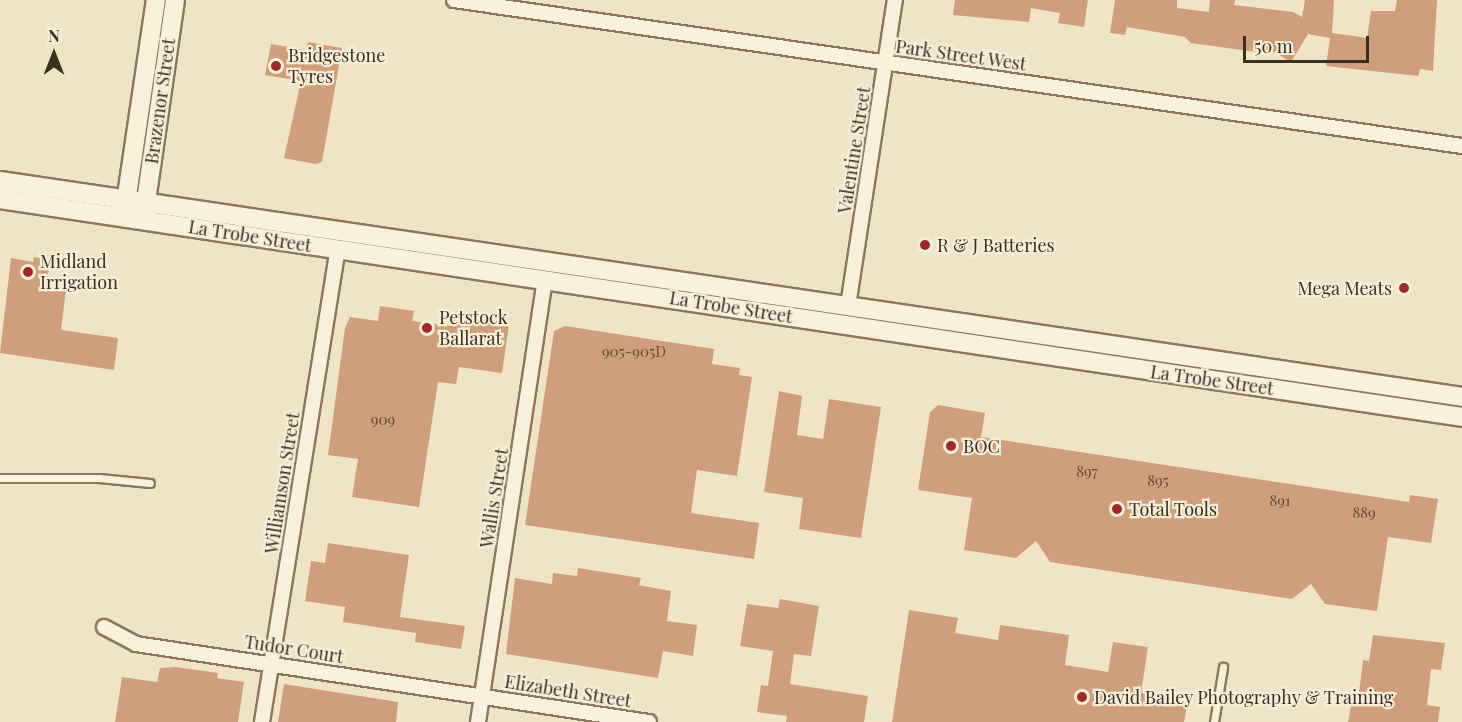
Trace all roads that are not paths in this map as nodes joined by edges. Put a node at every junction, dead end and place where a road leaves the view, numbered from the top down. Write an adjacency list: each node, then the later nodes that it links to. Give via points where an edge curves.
1 (156, 0): 9 (main road, Brazenor Street)
2 (175, 0): 10 (main road, Brazenor Street)
3 (454, 0): 5 (street, Park Street West)
4 (895, 0): 5 (street, Valentine Street)
5 (886, 62): 6 (street, Park Street West); 15 (street, Valentine Street)
6 (1462, 146)
7 (0, 181): 9 (main road, La Trobe Street)
8 (0, 199): 9 (main road, La Trobe Street)
9 (125, 208): 10 (main road, La Trobe Street)
10 (144, 211): 11 (main road, La Trobe Street); 12 (main road, La Trobe Street)
11 (340, 230): 12 (main road); 13 (main road, La Trobe Street)
12 (338, 249): 14 (main road, La Trobe Street); 22 (street, Williamson Street)
13 (548, 259): 14 (main road); 15 (main road, La Trobe Street)
14 (545, 279): 16 (main road, La Trobe Street); 24 (street, Wallis Street)
15 (848, 306): 16 (main road); 17 (main road, La Trobe Street)
16 (845, 325): 18 (main road, La Trobe Street)
17 (1462, 397)
18 (1462, 417)
19 (0, 478): 20 (lane, via 99,477)
20 (150, 483)
21 (105, 627): 22 (street, Tudor Court, via 135,644)
22 (272, 663): 24 (street, Tudor Court); 25 (street, Williamson Street)
23 (1223, 666): 28 (lane)
24 (482, 696): 26 (street, Wallis Street); 27 (street, Elizabeth Street)
25 (262, 722)
26 (478, 722)
27 (649, 722)
28 (1214, 722)

